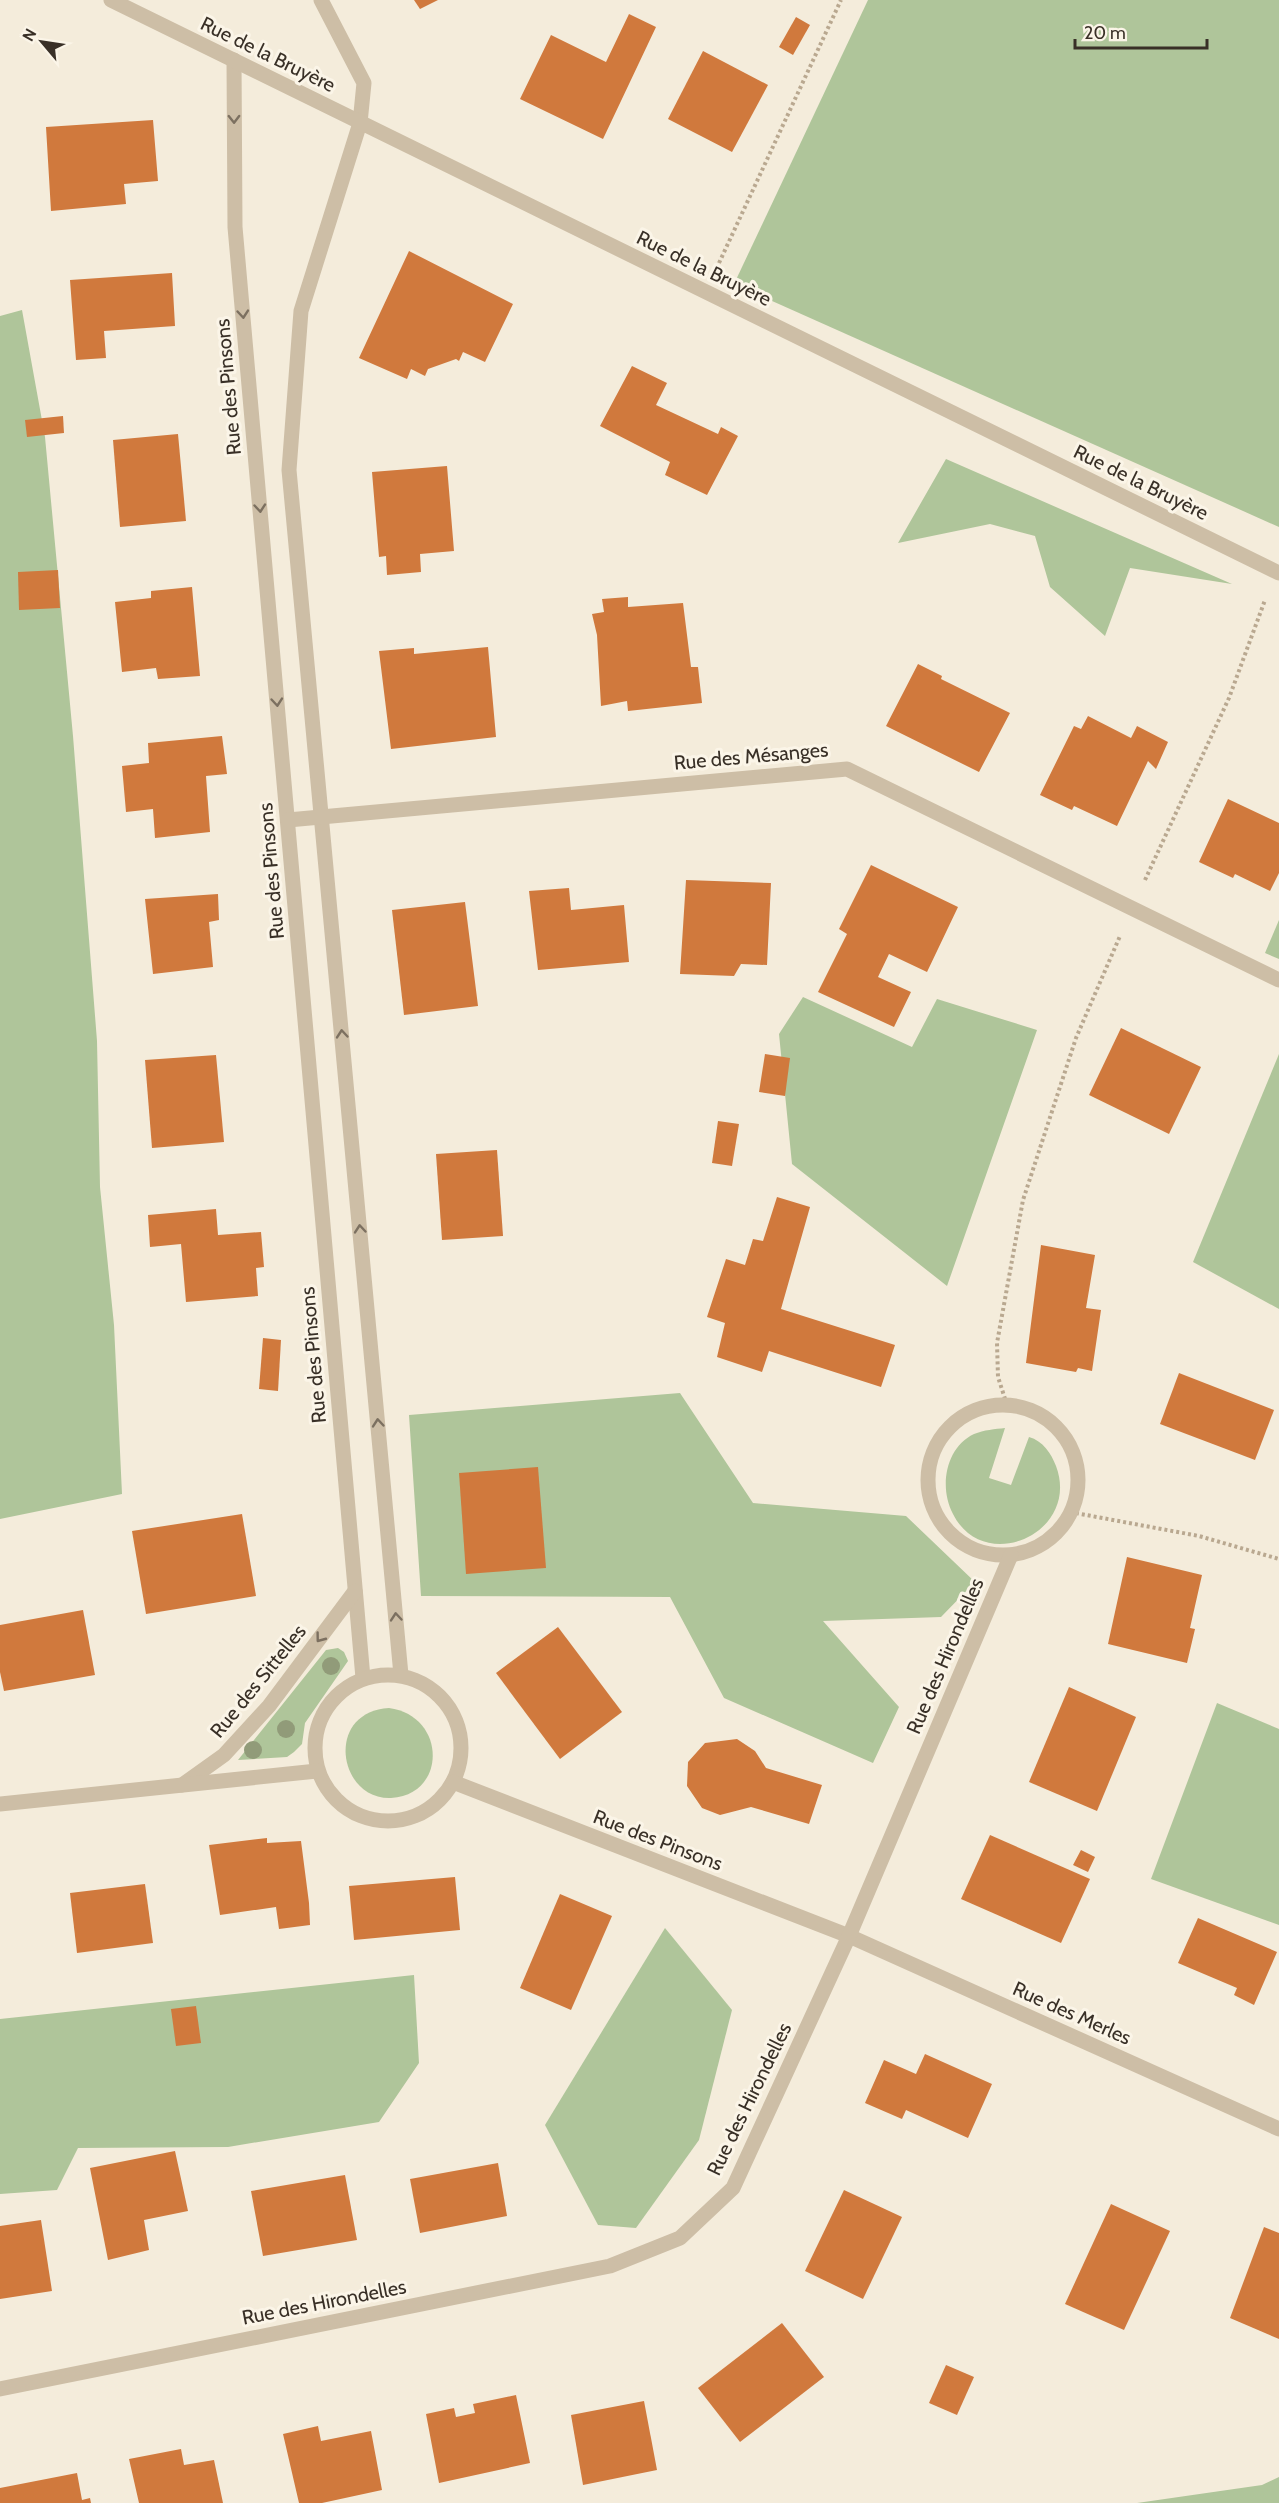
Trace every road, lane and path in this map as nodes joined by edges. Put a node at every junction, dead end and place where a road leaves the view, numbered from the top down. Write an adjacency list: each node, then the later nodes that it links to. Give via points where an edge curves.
1 (111, 0): 4 (street, Rue de la Bruyère)
2 (321, 0): 5 (street, via 364,83)
3 (841, 0): 6 (path)
4 (234, 60): 5 (street, Rue de la Bruyère); 9 (street, Rue des Pinsons, one-way to 9, via 235,227)
5 (360, 123): 6 (street, Rue de la Bruyère); 8 (street, via 301,311 289,470)
6 (706, 292): 7 (street, Rue de la Bruyère)
7 (1278, 573): 10 (path, via 1228,698)
8 (322, 816): 9 (street, Rue des Mésanges); 10 (street, Rue des Mésanges, via 847,769); 17 (street, one-way to 8)
9 (288, 820): 16 (street, Rue des Pinsons)
10 (1132, 910): 11 (street, Rue des Mésanges); 12 (path, via 1076,1038 1023,1200 997,1343 998,1377)
11 (1279, 980)
12 (1007, 1405): 13 (street, via 1034,1411 1061,1431 1078,1468 1077,1494); 14 (street, via 989,1406 964,1415 948,1427 928,1468 928,1495 938,1520 956,1539 972,1549)
13 (1070, 1512): 14 (street, via 1058,1532 1036,1548); 15 (path, via 1199,1536)
14 (1011, 1555): 23 (street, Rue des Hirondelles)
15 (1279, 1559)
16 (355, 1591): 18 (street, Rue des Pinsons); 21 (street, Rue des Sittelles, one-way to 21, via 269,1706 224,1755)
17 (401, 1675): 18 (street); 20 (street, via 427,1685 453,1713 462,1748)
18 (363, 1678): 19 (street, via 340,1691 324,1710 316,1727 313,1753)
19 (317, 1771): 20 (street, via 333,1798 353,1814 388,1823 413,1818 430,1809); 21 (street, Rue des Sittelles)
20 (453, 1782): 23 (street, Rue des Pinsons)
21 (182, 1785): 22 (street, Rue des Sittelles)
22 (0, 1804)
23 (849, 1936): 24 (street, Rue des Merles); 25 (street, Rue des Hirondelles, via 733,2188 680,2238 610,2266)
24 (1279, 2129)
25 (0, 2389)

